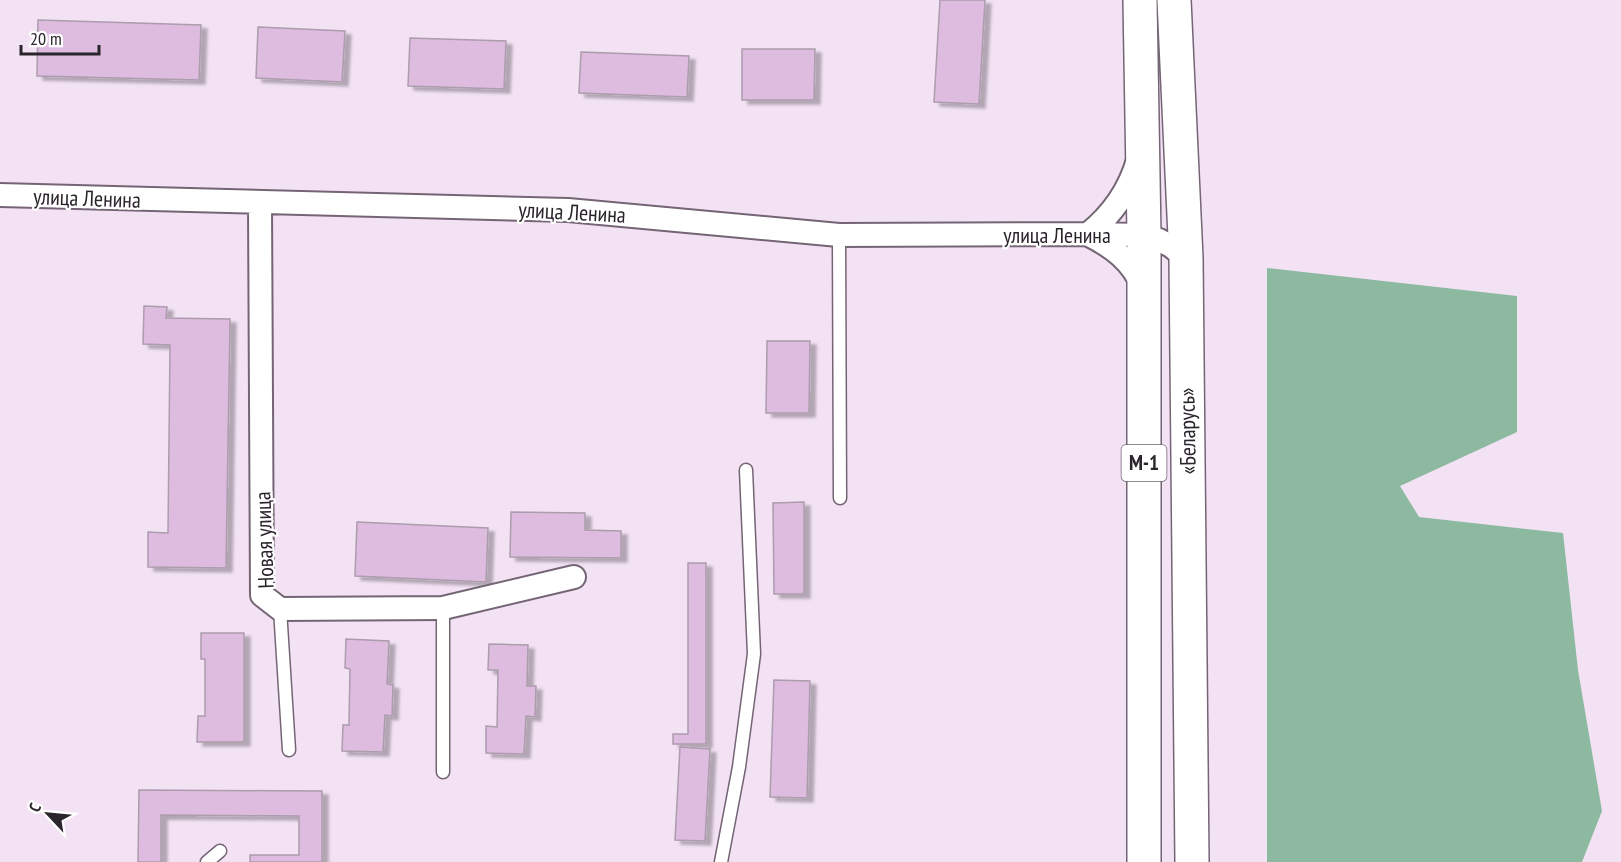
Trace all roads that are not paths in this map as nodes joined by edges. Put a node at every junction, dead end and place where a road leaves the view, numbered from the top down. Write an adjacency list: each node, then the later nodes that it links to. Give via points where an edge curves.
1 (1140, 0): 3 (highway, «Беларусь» / М-1)
2 (1174, 0): 9 (highway, «Беларусь» / М-1)
3 (1142, 147): 6 (street, via 1126,191 1104,221); 8 (highway, «Беларусь» / М-1)
4 (0, 195): 5 (street, улица Ленина)
5 (260, 202): 7 (street, улица Ленина, via 568,210); 15 (street, Новая улица, via 262,595)
6 (1088, 234): 7 (street, улица Ленина); 8 (street, улица Ленина); 10 (street, via 1125,258)
7 (839, 235): 12 (lane)
8 (1144, 235): 9 (street, via 1171,246); 10 (highway, «Беларусь» / М-1)
9 (1186, 258): 22 (highway, «Беларусь» / М-1)
10 (1144, 291): 21 (highway, «Беларусь» / М-1)
11 (746, 470): 20 (lane, via 754,654)
12 (840, 498)
13 (574, 577): 14 (street, Новая улица)
14 (443, 608): 15 (street, Новая улица); 17 (lane)
15 (280, 609): 16 (lane)
16 (289, 750)
17 (443, 772)
18 (220, 851): 19 (lane)
19 (207, 862)
20 (721, 862)
21 (1144, 862)
22 (1192, 862)

